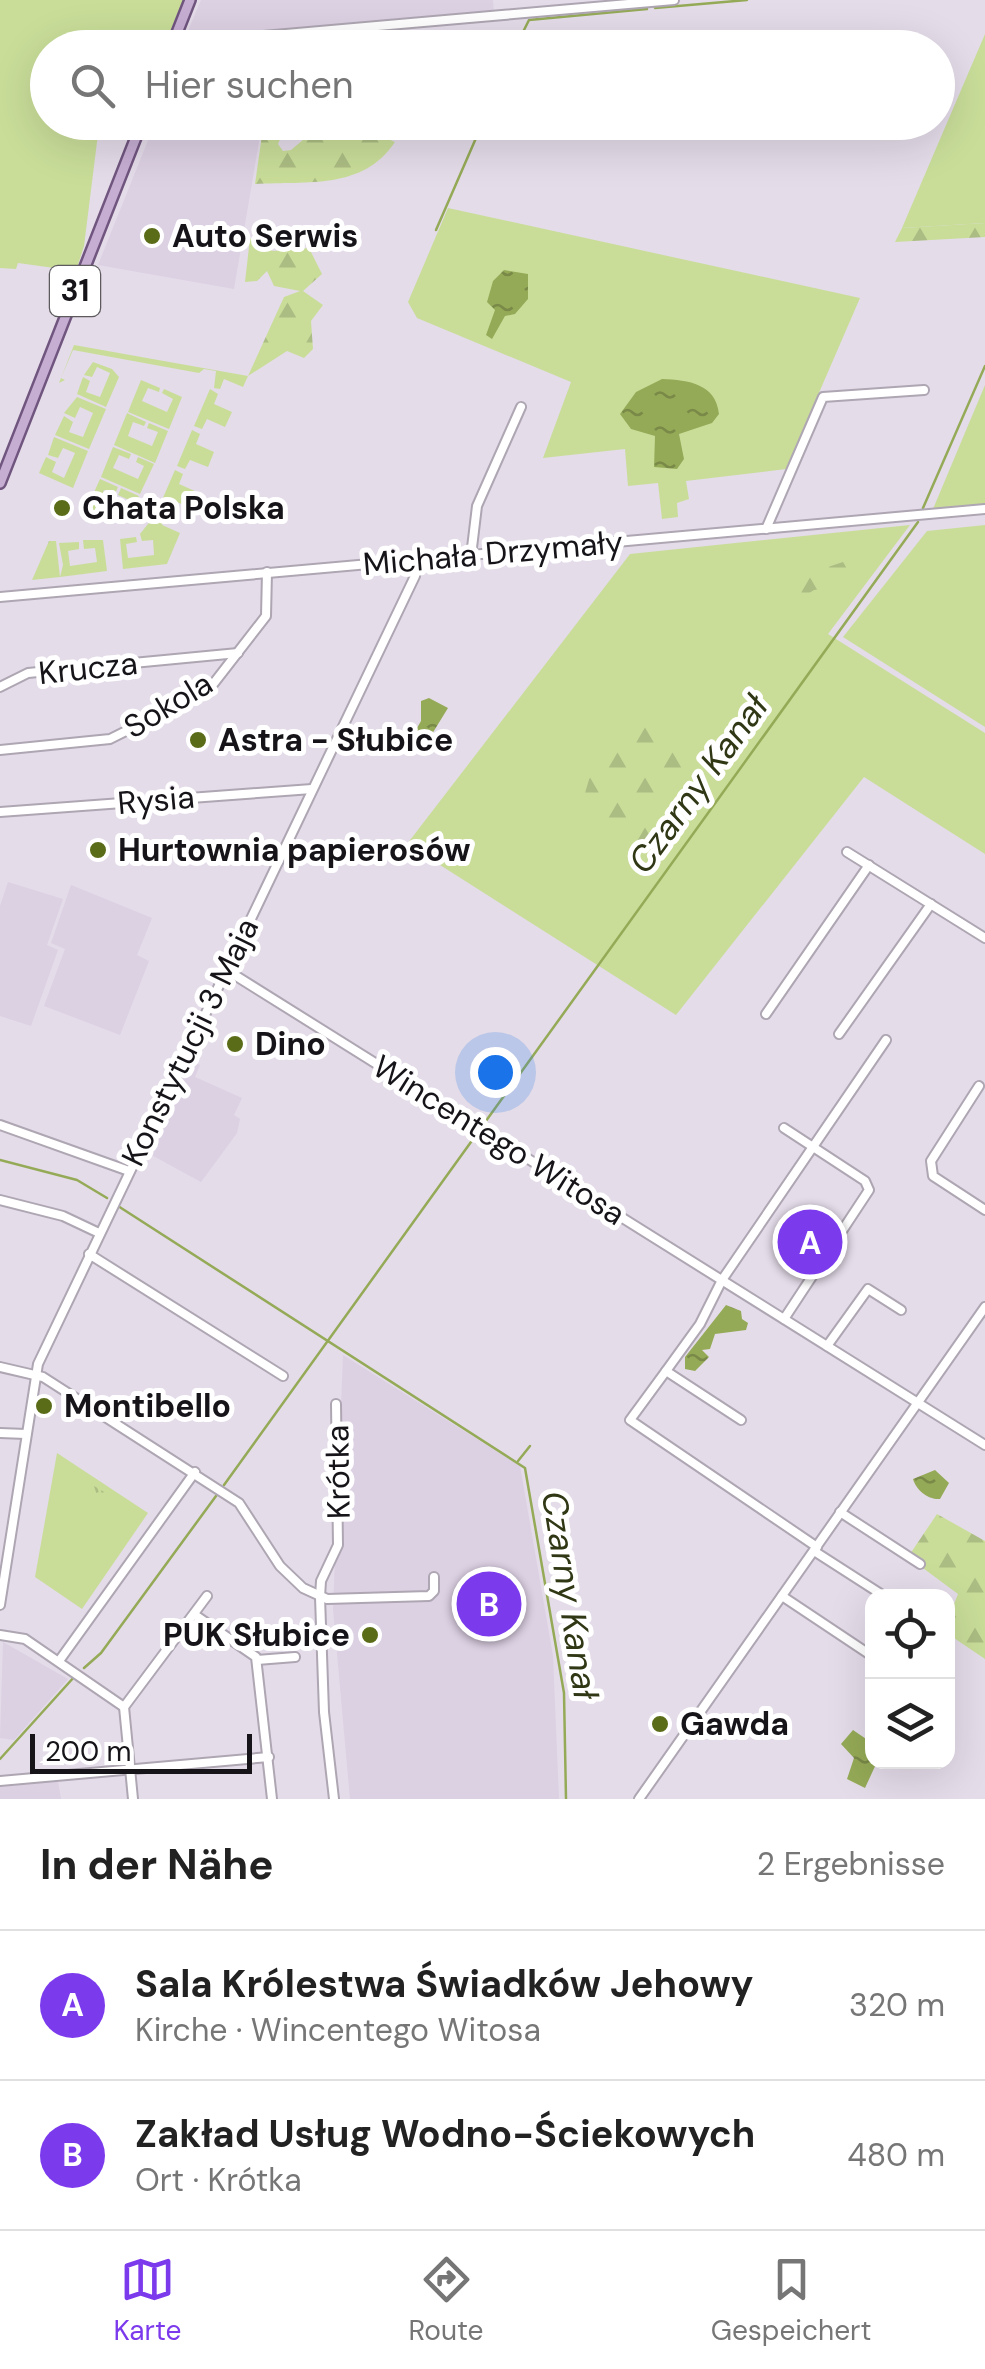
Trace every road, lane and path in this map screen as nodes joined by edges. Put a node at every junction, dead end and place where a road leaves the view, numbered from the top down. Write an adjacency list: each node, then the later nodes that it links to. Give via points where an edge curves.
1 (190, 0): 3 (main road)
2 (674, 0): 4 (street)
3 (178, 30)
4 (347, 30)
5 (135, 140): 8 (main road, 31)
6 (924, 390): 10 (street, via 823,397)
7 (520, 407): 11 (street, via 478,506)
8 (0, 483)
9 (985, 509): 10 (street, Michała Drzymały)
10 (766, 529): 11 (street, Michała Drzymały)
11 (471, 556): 12 (street, Michała Drzymały)
12 (418, 560): 13 (street, Michała Drzymały); 18 (street, Konstytucji 3 Maja)
13 (267, 572): 14 (street, Michała Drzymały); 15 (street, Sokola, via 266,616)
14 (0, 597)
15 (238, 653): 16 (street, Krucza, via 28,673); 17 (street, Sokola, via 214,684 110,740)
16 (0, 686)
17 (0, 750)
18 (312, 789): 19 (street, Rysia); 24 (street, Konstytucji 3 Maja)
19 (0, 812)
20 (847, 852): 21 (street)
21 (869, 865): 22 (street); 25 (street)
22 (932, 904): 23 (street); 26 (street)
23 (985, 938)
24 (226, 969): 32 (street, Konstytucji 3 Maja); 37 (street, Wincentego Witosa)
25 (766, 1014)
26 (838, 1034)
27 (886, 1040): 31 (street)
28 (979, 1086): 34 (street, via 930,1161 933,1176)
29 (0, 1126): 32 (street)
30 (784, 1128): 31 (street)
31 (814, 1148): 37 (street); 40 (street, via 869,1190)
32 (128, 1171): 35 (street, Konstytucji 3 Maja)
33 (0, 1200): 35 (street)
34 (985, 1210)
35 (99, 1233): 36 (street, Konstytucji 3 Maja)
36 (89, 1254): 44 (street, Konstytucji 3 Maja); 45 (street)
37 (722, 1280): 40 (street, Wincentego Witosa); 43 (street)
38 (985, 1306): 46 (street)
39 (901, 1310): 41 (street, via 868,1289)
40 (784, 1319): 41 (street, Wincentego Witosa)
41 (827, 1346): 46 (street, Wincentego Witosa)
42 (0, 1367): 44 (street)
43 (666, 1370): 48 (street); 55 (street, via 631,1424)
44 (35, 1372): 50 (street, Konstytucji 3 Maja); 52 (street)
45 (282, 1376)
46 (917, 1402): 51 (street, Wincentego Witosa); 53 (street)
47 (336, 1404): 61 (street, Krótka, via 338,1545)
48 (741, 1420)
49 (0, 1433): 50 (street)
50 (26, 1434): 54 (street, Konstytucji 3 Maja)
51 (985, 1445)
52 (195, 1472): 61 (street, via 239,1504 280,1566); 68 (street)
53 (840, 1512): 55 (street); 56 (street)
54 (5, 1538): 62 (street, Konstytucji 3 Maja)
55 (815, 1549): 58 (street); 60 (street)
56 (920, 1564)
57 (434, 1577): 61 (street, via 429,1596)
58 (874, 1589)
59 (207, 1596): 63 (street)
60 (782, 1596): 65 (street); 76 (street)
61 (320, 1597): 75 (street, Krótka)
62 (0, 1605)
63 (194, 1615): 67 (street); 69 (street)
64 (0, 1635): 68 (street, via 25,1640)
65 (865, 1651)
66 (296, 1657): 67 (street)
67 (257, 1658): 70 (street)
68 (59, 1661): 69 (street)
69 (124, 1707): 71 (street)
70 (268, 1757): 71 (street); 74 (street)
71 (130, 1770): 72 (street); 73 (street)
72 (0, 1781)
73 (133, 1799)
74 (272, 1799)
75 (334, 1799)
76 (639, 1799)

